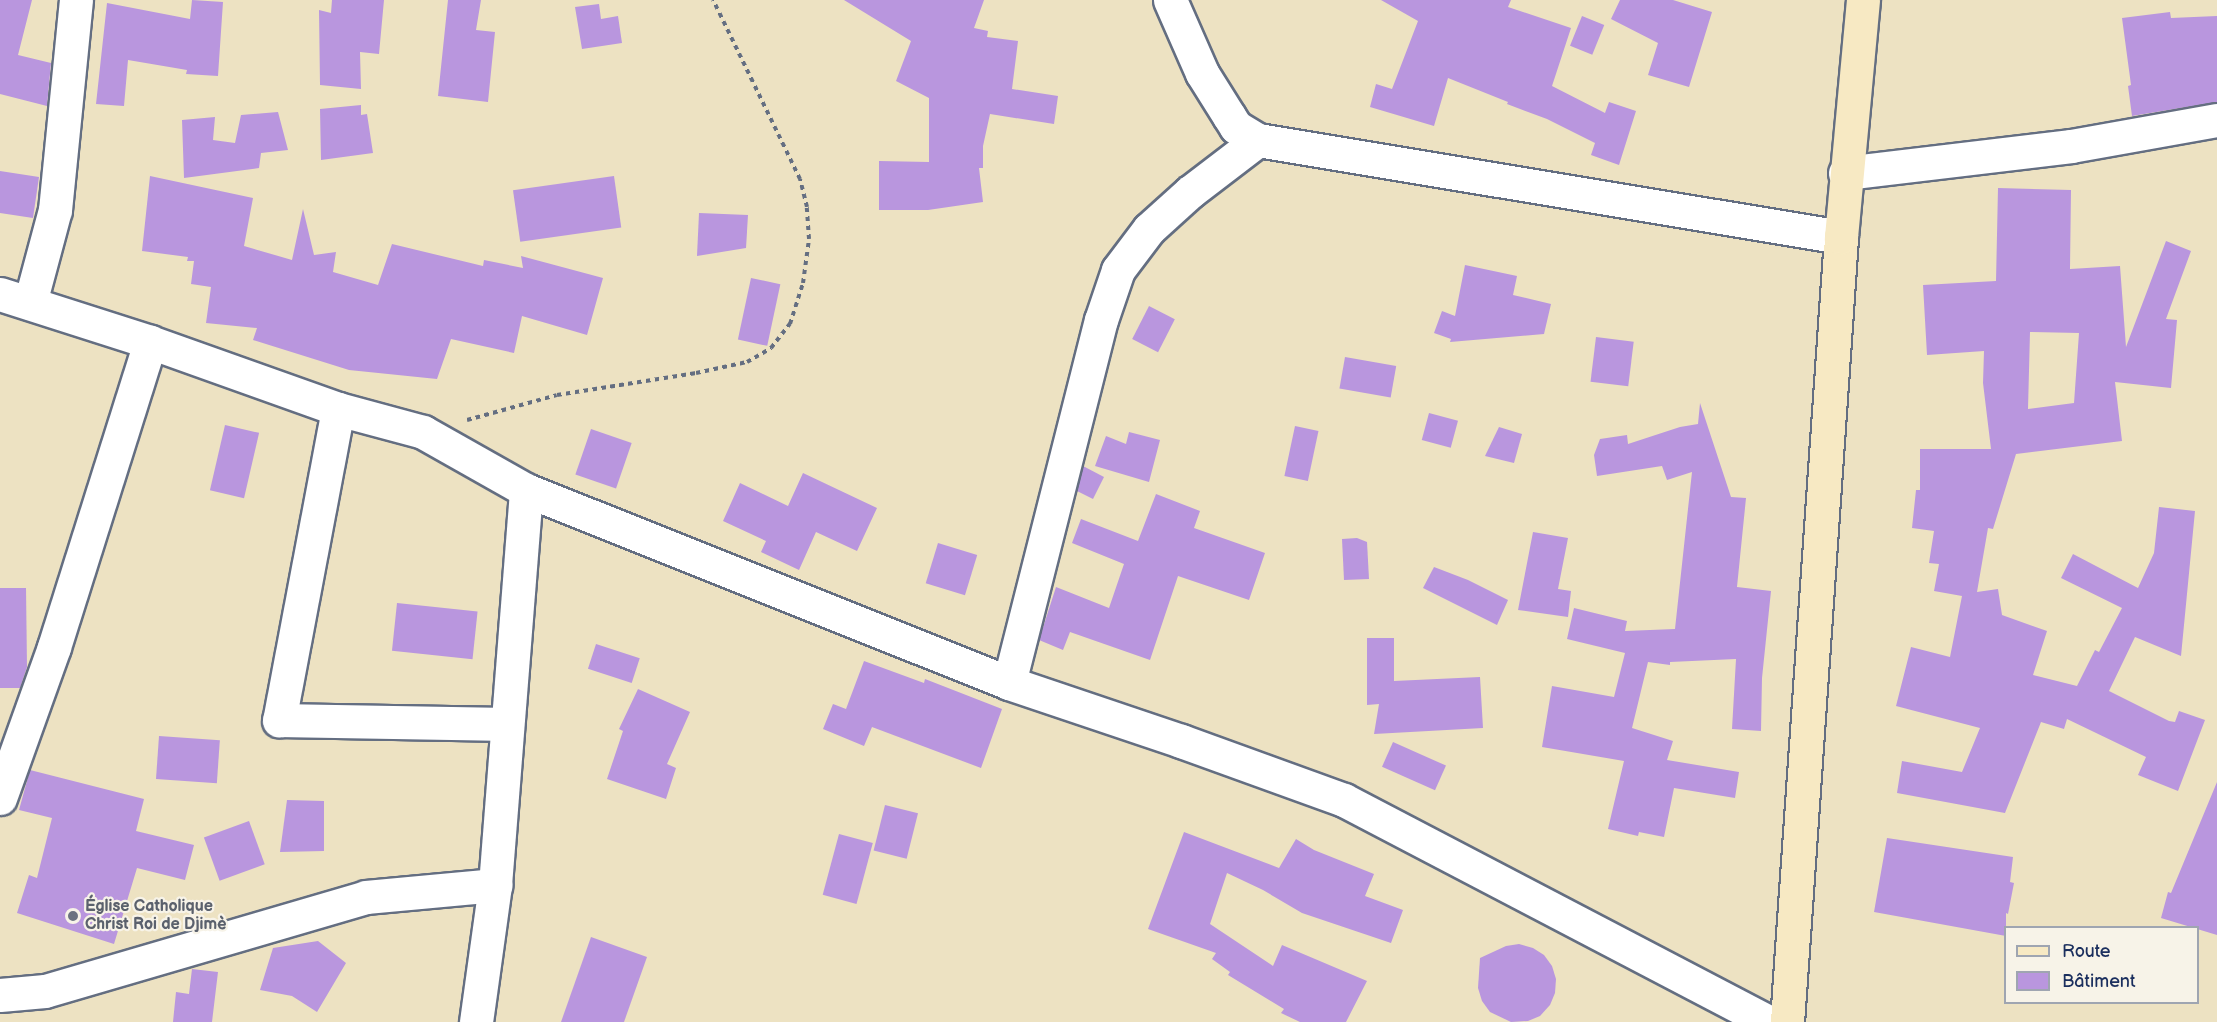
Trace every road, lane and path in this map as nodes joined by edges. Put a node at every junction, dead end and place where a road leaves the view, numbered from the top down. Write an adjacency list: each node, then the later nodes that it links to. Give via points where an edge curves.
1 (76, 0): 9 (street, via 55,210)
2 (713, 0): 12 (path, via 800,179 807,207 809,239 803,283 790,324 771,348 747,362 557,395)
3 (1170, 0): 6 (street, via 1202,73 1229,116 1236,127)
4 (1863, 0): 7 (street)
5 (2217, 120): 7 (street, via 2071,146)
6 (1258, 140): 8 (street); 14 (street, via 1149,229 1118,270 1101,320)
7 (1845, 173): 8 (street)
8 (1840, 237): 21 (street)
9 (15, 299): 10 (street)
10 (150, 342): 11 (street); 16 (street, via 54,647)
11 (338, 409): 12 (street); 15 (street, via 279,720)
12 (423, 432): 13 (street)
13 (526, 490): 14 (street); 15 (street)
14 (1009, 682): 20 (street, via 1344,800)
15 (507, 724): 17 (street)
16 (0, 798)
17 (495, 885): 18 (street, via 366,897 45,991); 19 (street)
18 (0, 995)
19 (476, 1022)
20 (1768, 1022)
21 (1787, 1022)

